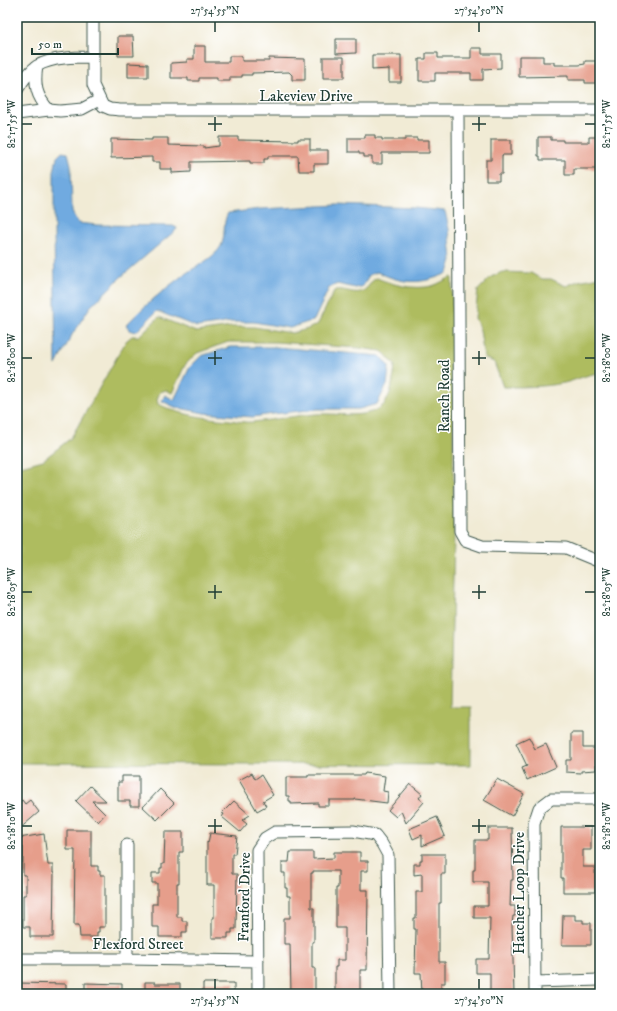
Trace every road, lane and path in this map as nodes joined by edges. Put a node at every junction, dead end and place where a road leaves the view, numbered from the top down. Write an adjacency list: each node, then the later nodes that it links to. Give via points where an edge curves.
1 (93, 17): 2 (street)
2 (93, 57): 3 (street, via 60,58); 5 (street, via 93,85)
3 (37, 66): 4 (street); 6 (street, via 37,92)
4 (17, 90)
5 (99, 100): 6 (street, via 82,108); 8 (street, Lakeview Drive, via 103,106 120,110)
6 (49, 110): 9 (street)
7 (600, 110): 8 (street, Lakeview Drive)
8 (458, 111): 10 (street, Ranch Road, via 460,531 466,540 482,546 566,548)
9 (17, 114)
10 (600, 562)
11 (600, 799): 17 (street, Hatcher Loop Drive, via 551,800 539,808 534,823)
12 (127, 845): 14 (street)
13 (17, 959): 14 (street, Flexford Street)
14 (127, 959): 15 (street, Flexford Street)
15 (258, 961): 18 (street, Franford Drive); 19 (street, Franford Drive, via 257,850 265,838 275,832 353,831 374,835 388,855)
16 (600, 980): 17 (street)
17 (535, 982): 20 (street, Hatcher Loop Drive)
18 (258, 994)
19 (390, 994)
20 (535, 994)

